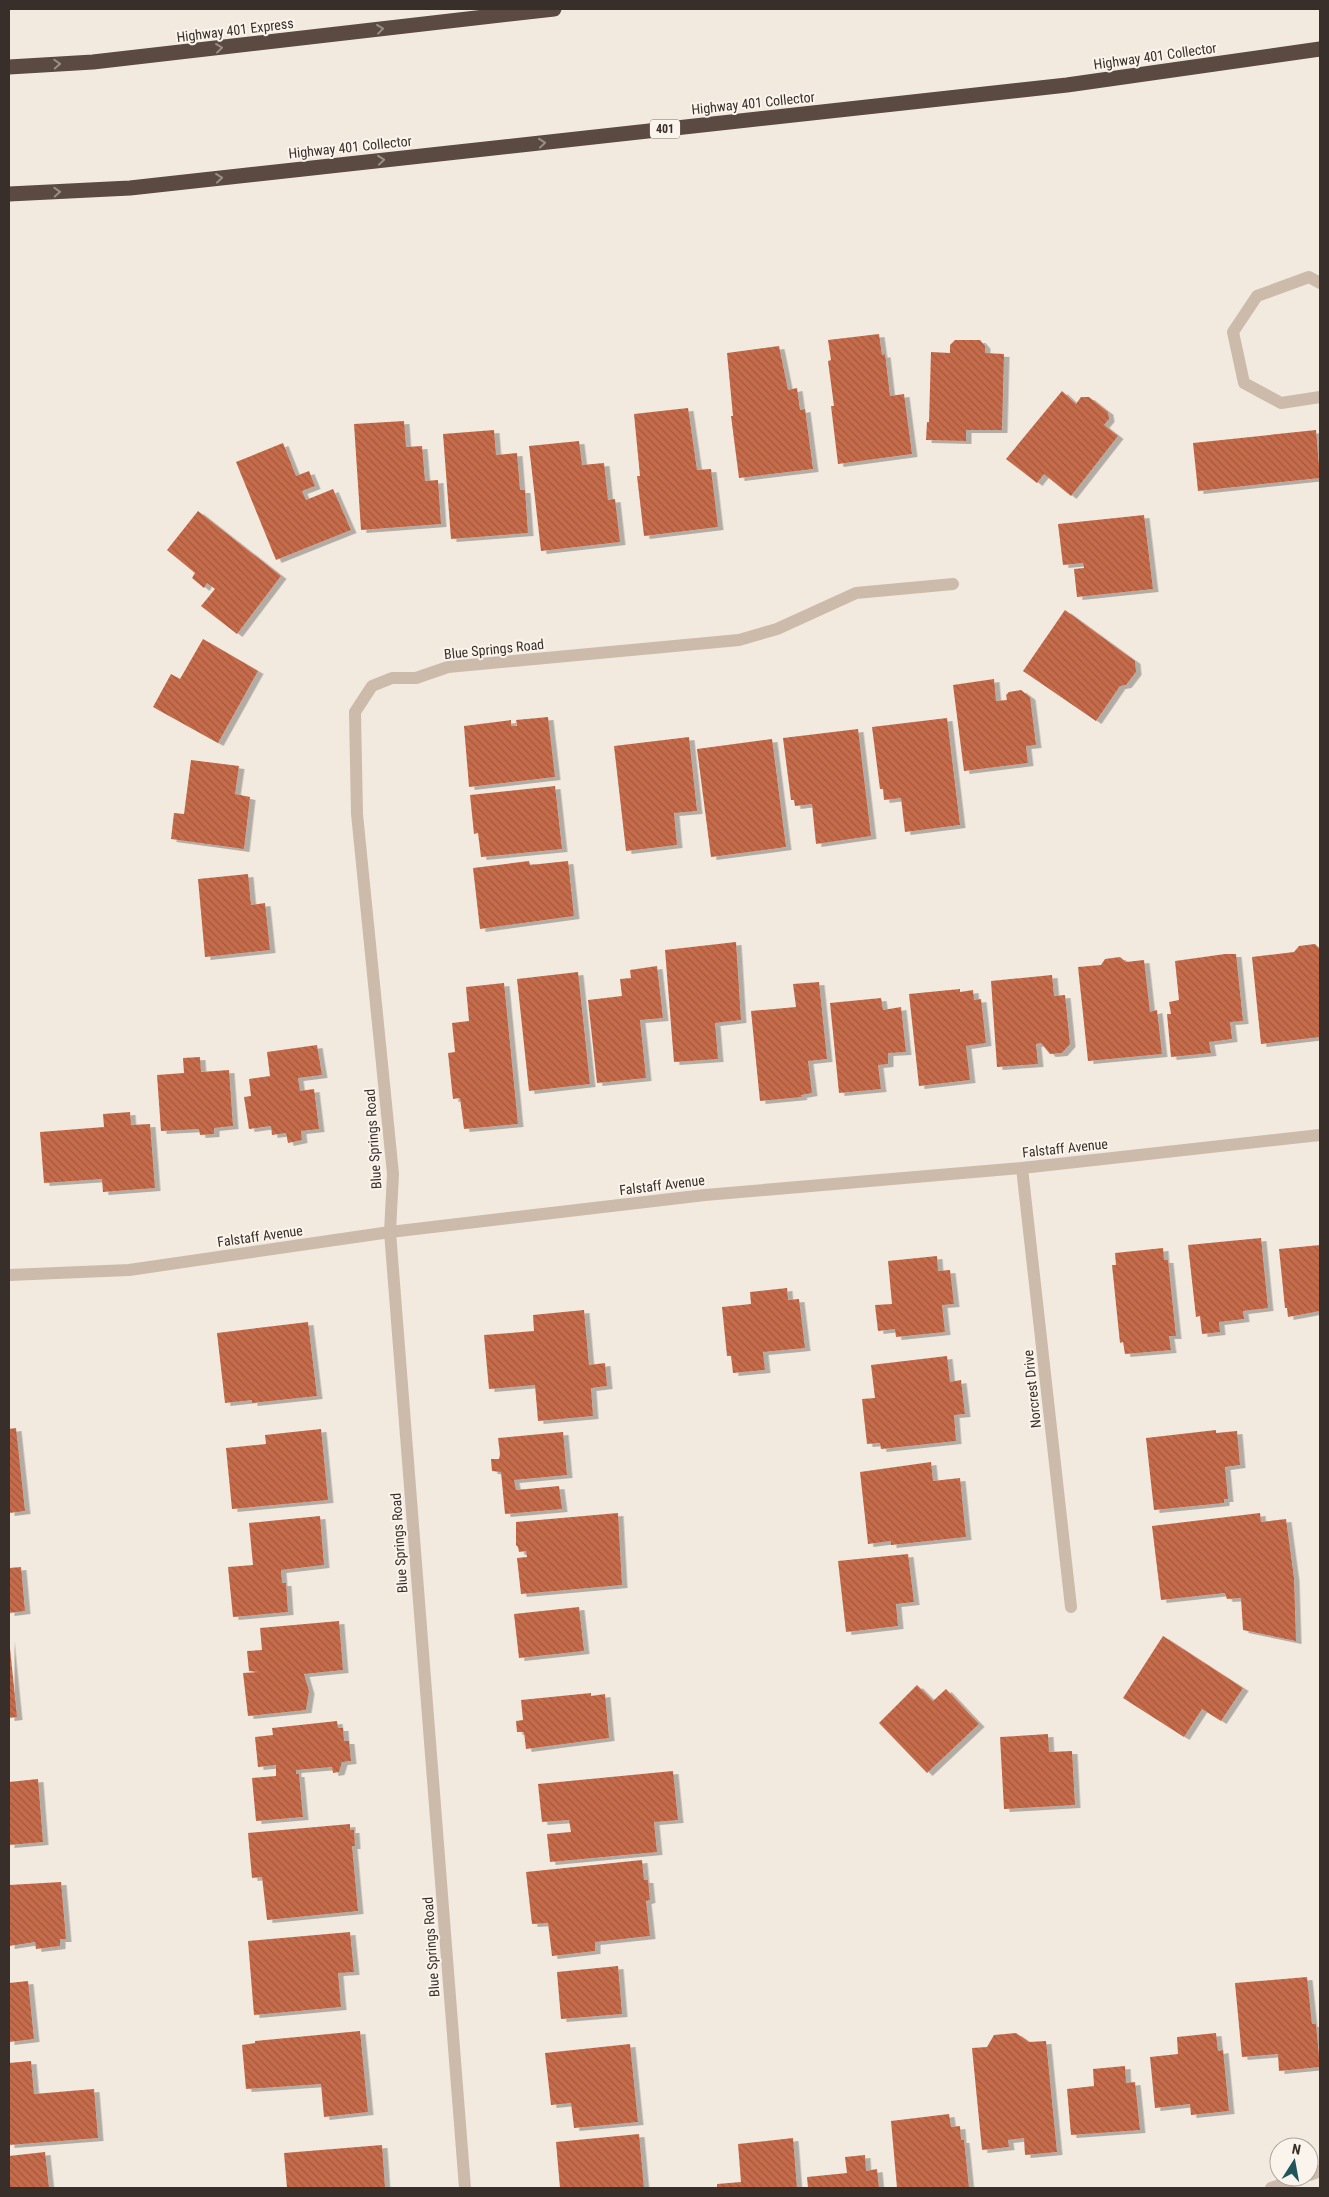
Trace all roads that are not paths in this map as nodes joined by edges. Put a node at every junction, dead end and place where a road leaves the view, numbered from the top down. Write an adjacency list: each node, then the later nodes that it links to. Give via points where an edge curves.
1 (554, 9): 3 (highway, Highway 401 Express, one-way to 1, via 93,62)
2 (1320, 50): 4 (highway, Highway 401 Collector / 401, one-way to 2, via 130,188 1037,88)
3 (9, 67)
4 (9, 194)
5 (1320, 283): 6 (street, via 1309,277 1257,296 1233,332 1244,383 1281,403)
6 (1320, 397)
7 (953, 584): 10 (street, Blue Springs Road, via 856,593 777,629 739,640 448,667 416,678 392,678 372,686 355,712 357,814 393,1174)
8 (1320, 1135): 9 (street, Falstaff Avenue)
9 (1022, 1168): 10 (street, Falstaff Avenue, via 705,1195); 12 (street, Norcrest Drive)
10 (390, 1232): 11 (street, Falstaff Avenue, via 129,1270); 13 (street, Blue Springs Road)
11 (9, 1275)
12 (1071, 1607)
13 (465, 2188)

